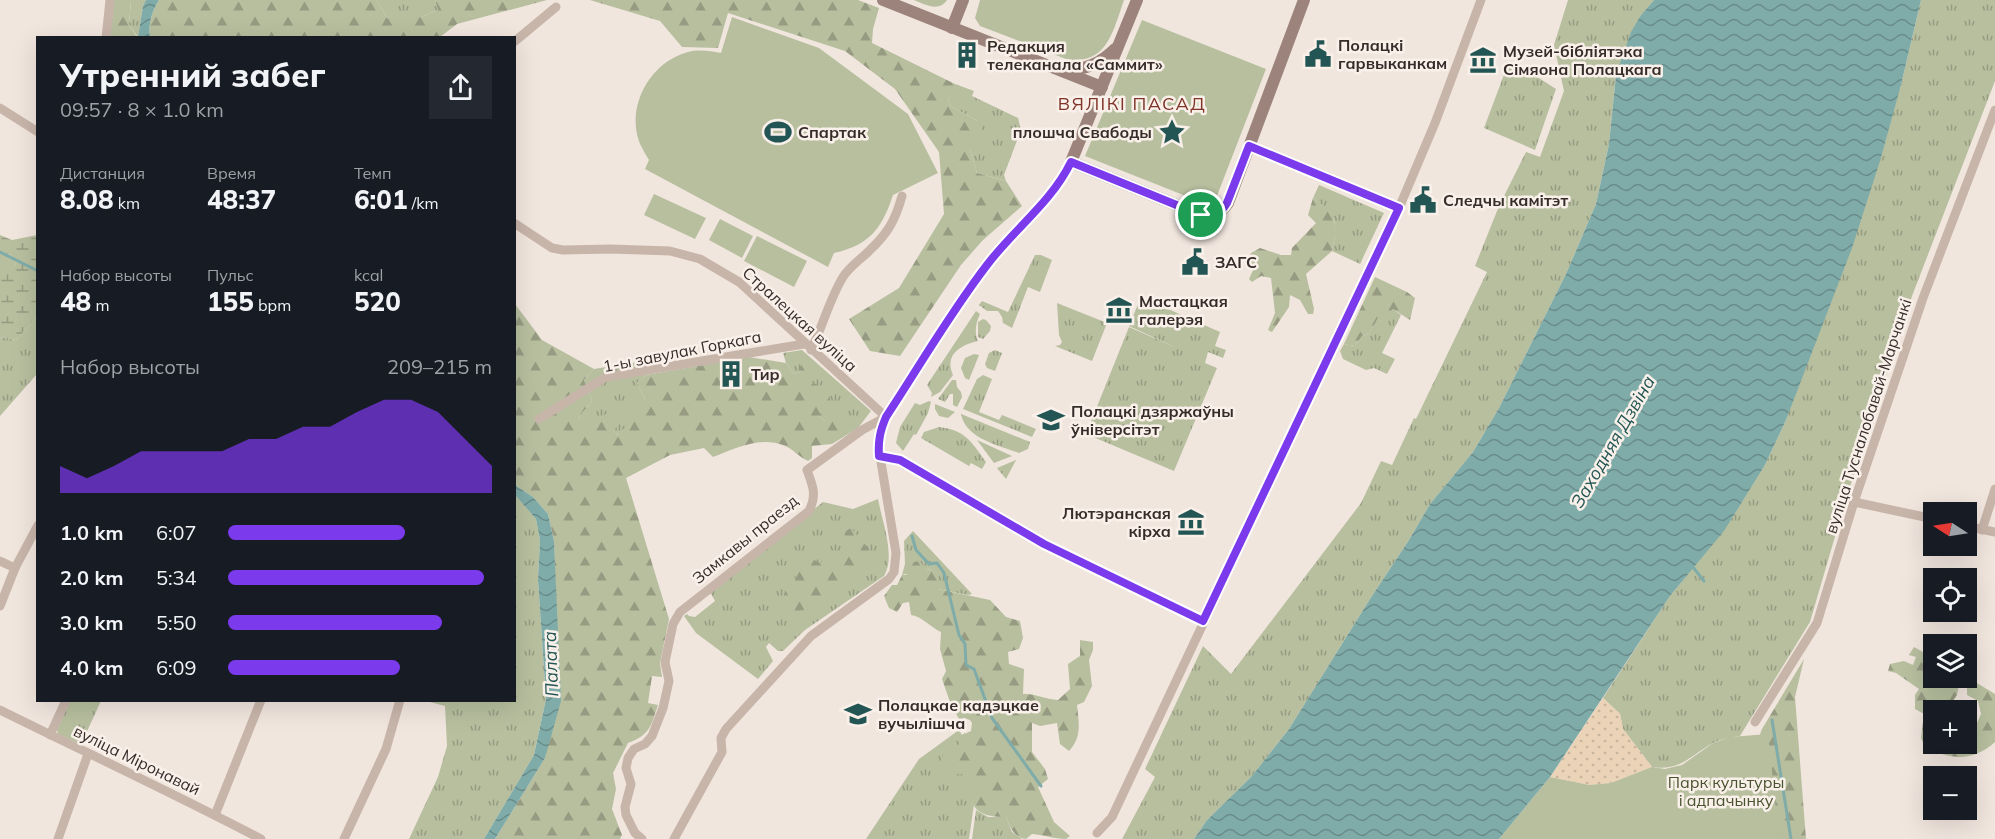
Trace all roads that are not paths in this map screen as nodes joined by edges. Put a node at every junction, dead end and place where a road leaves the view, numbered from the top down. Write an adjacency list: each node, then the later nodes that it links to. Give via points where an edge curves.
1 (110, 0): 9 (street)
2 (883, 0): 8 (street)
3 (963, 0): 8 (street)
4 (1137, 0): 11 (street)
5 (1304, 0): 17 (street)
6 (1481, 0): 20 (street)
7 (556, 7): 10 (street)
8 (952, 28): 12 (street)
9 (106, 36)
10 (516, 40)
11 (1120, 44): 12 (street, via 1093,66); 13 (street)
12 (1062, 71): 13 (street)
13 (1102, 87): 18 (street)
14 (0, 108): 16 (street)
15 (1995, 111): 27 (street, вуліца Тусналобавай-Марчанкі, via 1923,298)
16 (36, 131)
17 (1249, 146): 18 (street, via 1227,203 1223,210 1210,216); 20 (street)
18 (1071, 162): 23 (street, via 1051,195 978,276)
19 (902, 196): 22 (street, via 895,220 843,277)
20 (1399, 208): 36 (street)
21 (516, 224): 22 (street, Стралецкая вуліца, via 552,248 669,251 700,259 739,282)
22 (808, 347): 23 (street, Стралецкая вуліца); 24 (street, 1-ы завулак Горкага, via 606,377)
23 (886, 417): 25 (street, via 880,430); 49 (street, Замкавы праезд, via 807,470 815,492 809,511 680,612 673,624 665,662 669,681 663,708 652,736 634,749 626,768 631,784 626,815)
24 (539, 419)
25 (879, 456): 36 (street, via 900,460 1044,544); 50 (street, via 896,553 894,572 811,636 726,729 722,752)
26 (1995, 489): 31 (street)
27 (1854, 502): 28 (street); 41 (street, вуліца Тусналобавай-Марчанкі, via 1817,623)
28 (1923, 517)
29 (36, 529): 34 (street)
30 (1977, 529): 31 (street)
31 (1983, 530): 32 (street)
32 (1995, 532)
33 (0, 561): 34 (street)
34 (15, 568): 35 (street)
35 (0, 606)
36 (1203, 621): 45 (street, via 1112,817)
37 (65, 702): 42 (street)
38 (260, 702): 44 (street)
39 (399, 702): 48 (street, via 386,749)
40 (0, 710): 42 (street, вуліца Міронавай)
41 (1755, 722)
42 (50, 735): 43 (street, вуліца Міронавай)
43 (88, 754): 44 (street, вуліца Міронавай); 46 (street)
44 (215, 815): 47 (street, вуліца Міронавай)
45 (1097, 833)
46 (58, 839)
47 (261, 839)
48 (344, 839)
49 (642, 839)
50 (674, 839)

